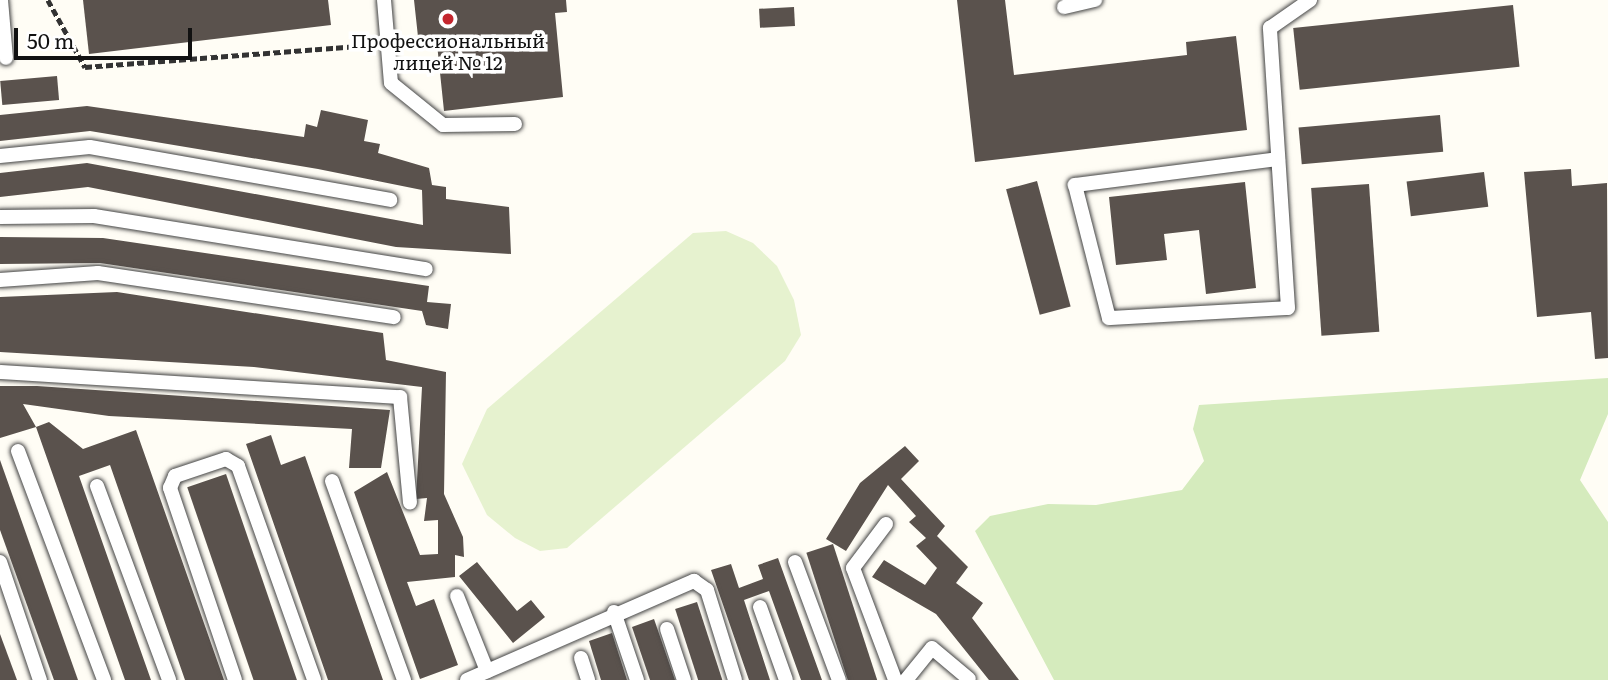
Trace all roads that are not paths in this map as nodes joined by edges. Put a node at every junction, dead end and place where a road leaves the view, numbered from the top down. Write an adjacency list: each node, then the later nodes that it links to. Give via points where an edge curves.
1 (1, 0): 6 (lane)
2 (384, 0): 7 (lane, via 391,83 443,125)
3 (1095, 0): 5 (lane)
4 (1310, 0): 9 (lane, via 1270,28)
5 (1063, 7)
6 (6, 58)
7 (515, 124)
8 (0, 156): 10 (lane, via 90,147)
9 (1278, 159): 9 (lane, via 1288,308 1109,318 1075,185)
10 (390, 200)
11 (0, 217): 12 (lane, via 94,216)
12 (426, 269)
13 (0, 280): 14 (lane, via 98,273)
14 (394, 317)
15 (0, 372): 19 (lane, via 400,397)
16 (18, 451): 30 (lane)
17 (332, 481): 34 (lane)
18 (97, 486): 31 (lane)
19 (410, 503)
20 (887, 524): 42 (lane, via 853,568)
21 (0, 562): 29 (lane)
22 (795, 562): 41 (lane)
23 (457, 596): 28 (lane)
24 (760, 607): 40 (lane)
25 (614, 612): 28 (lane); 37 (lane); 39 (lane, via 694,581 707,590)
26 (667, 629): 38 (lane)
27 (581, 657): 36 (lane)
28 (487, 671): 35 (lane)
29 (40, 680)
30 (104, 680)
31 (169, 680)
32 (235, 680): 33 (lane, via 170,488 175,476 226,459 238,466)
33 (314, 680)
34 (404, 680)
35 (467, 680)
36 (588, 680)
37 (637, 680)
38 (684, 680)
39 (735, 680)
40 (786, 680)
41 (839, 680)
42 (895, 680)
43 (906, 680): 44 (lane, via 932,648)
44 (970, 680)

